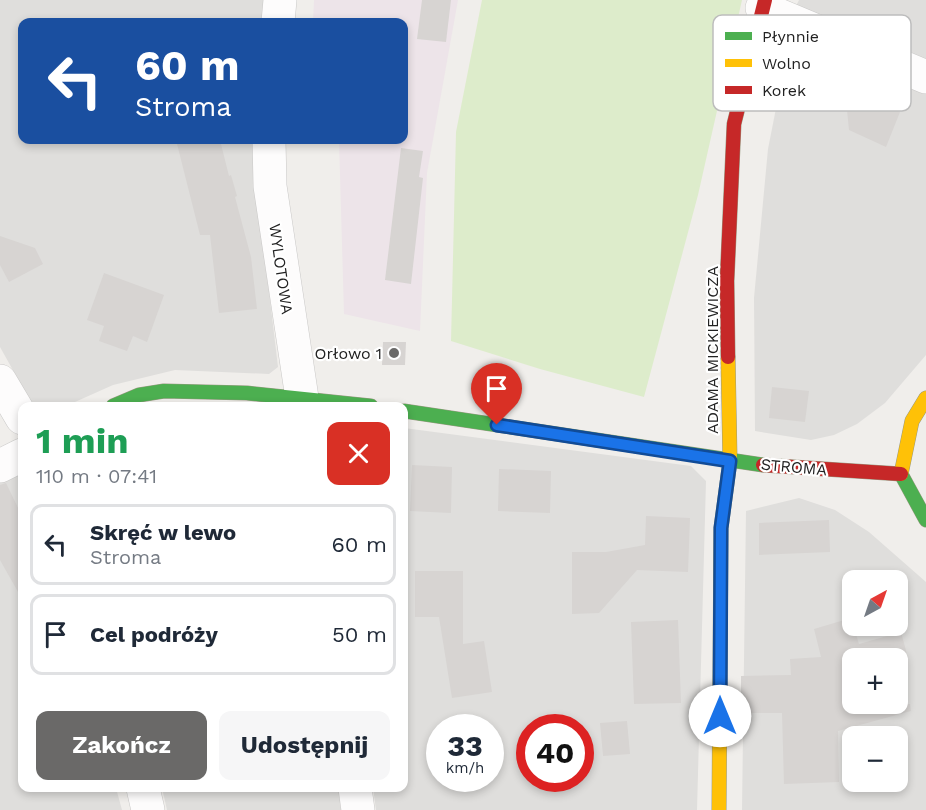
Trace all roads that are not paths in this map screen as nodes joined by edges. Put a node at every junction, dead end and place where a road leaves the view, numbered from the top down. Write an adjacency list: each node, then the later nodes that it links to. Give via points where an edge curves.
1 (280, 0): 4 (street)
2 (763, 4): 3 (street)
3 (788, 15)
4 (278, 18)
5 (911, 70): 6 (street)
6 (926, 77)
7 (737, 111): 17 (street, ADAMA MICKIEWICZA, via 727,281)
8 (269, 144): 10 (street, WYLOTOWA, via 270,186)
9 (0, 381): 14 (street)
10 (302, 398): 12 (street, via 164,391); 13 (street)
11 (926, 398): 19 (street, via 912,421)
12 (122, 402)
13 (324, 402)
14 (18, 411)
15 (408, 412): 17 (street, STROMA)
16 (18, 457): 18 (street)
17 (730, 461): 19 (street, STROMA); 25 (street, ADAMA MICKIEWICZA, via 721,528)
18 (0, 466)
19 (901, 474): 20 (street)
20 (926, 520)
21 (144, 792): 23 (street)
22 (356, 792): 24 (street)
23 (148, 810)
24 (358, 810)
25 (719, 810)

